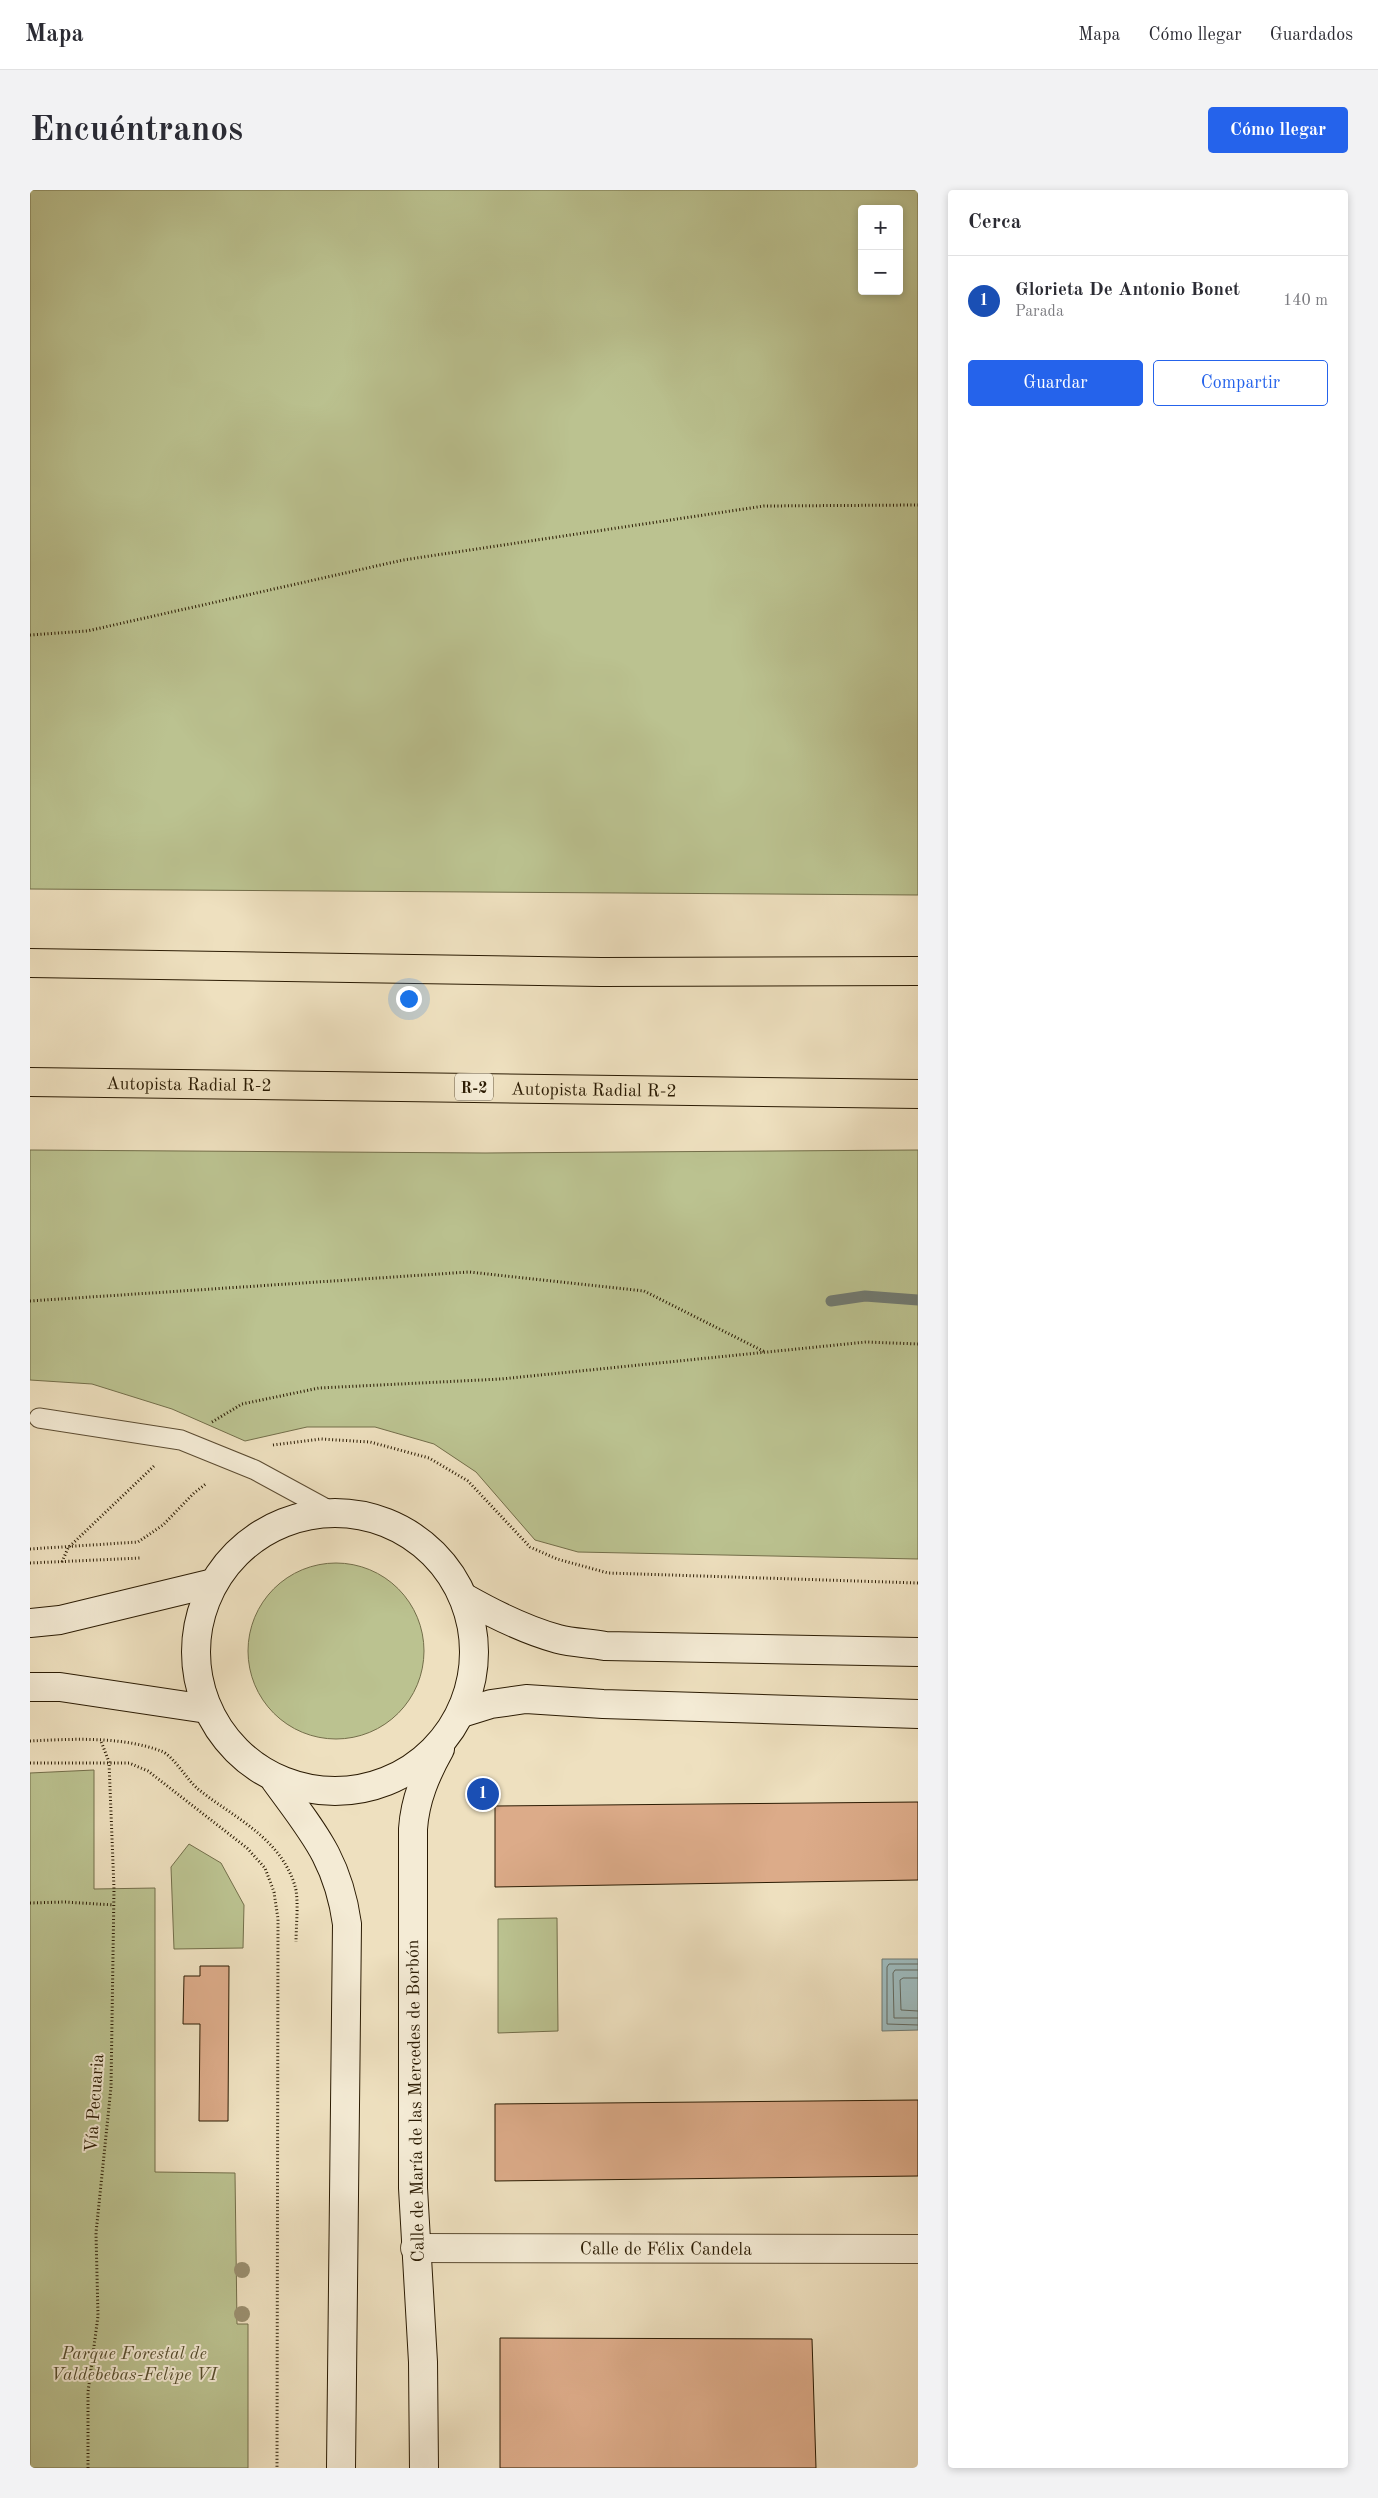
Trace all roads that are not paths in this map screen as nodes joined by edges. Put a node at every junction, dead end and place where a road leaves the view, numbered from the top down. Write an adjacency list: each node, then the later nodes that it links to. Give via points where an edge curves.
1 (30, 963): 2 (highway, via 602,972)
2 (918, 971)
3 (30, 1082): 4 (highway, Autopista Radial R-2 / R-2)
4 (918, 1094)
5 (39, 1418): 6 (lane, via 181,1440 237,1462)
6 (334, 1513): 7 (street, via 294,1519 262,1534 234,1555); 8 (street, via 375,1518 412,1536 443,1564)
7 (213, 1583): 9 (street, via 60,1620); 12 (street, via 198,1624 196,1667)
8 (465, 1598): 10 (street, via 503,1619 559,1639 605,1646); 13 (street, Calle de María de las Mercedes de Borbón, via 475,1636 474,1676)
9 (30, 1623)
10 (918, 1652)
11 (30, 1688): 12 (street, via 60,1688)
12 (207, 1709): 16 (street, via 230,1745)
13 (462, 1713): 14 (street, via 491,1704 526,1699); 15 (street, Calle de María de las Mercedes de Borbón)
14 (918, 1714)
15 (445, 1741): 16 (street, via 411,1767 372,1784 324,1791); 17 (street, Calle de María de las Mercedes de Borbón, via 424,1778 413,1829)
16 (274, 1780): 19 (street, via 321,1843 338,1880 347,1924)
17 (415, 2248): 18 (street, Calle de Félix Candela); 20 (street, Calle de María de las Mercedes de Borbón, via 423,2362)
18 (918, 2249)
19 (342, 2468)
20 (424, 2468)

